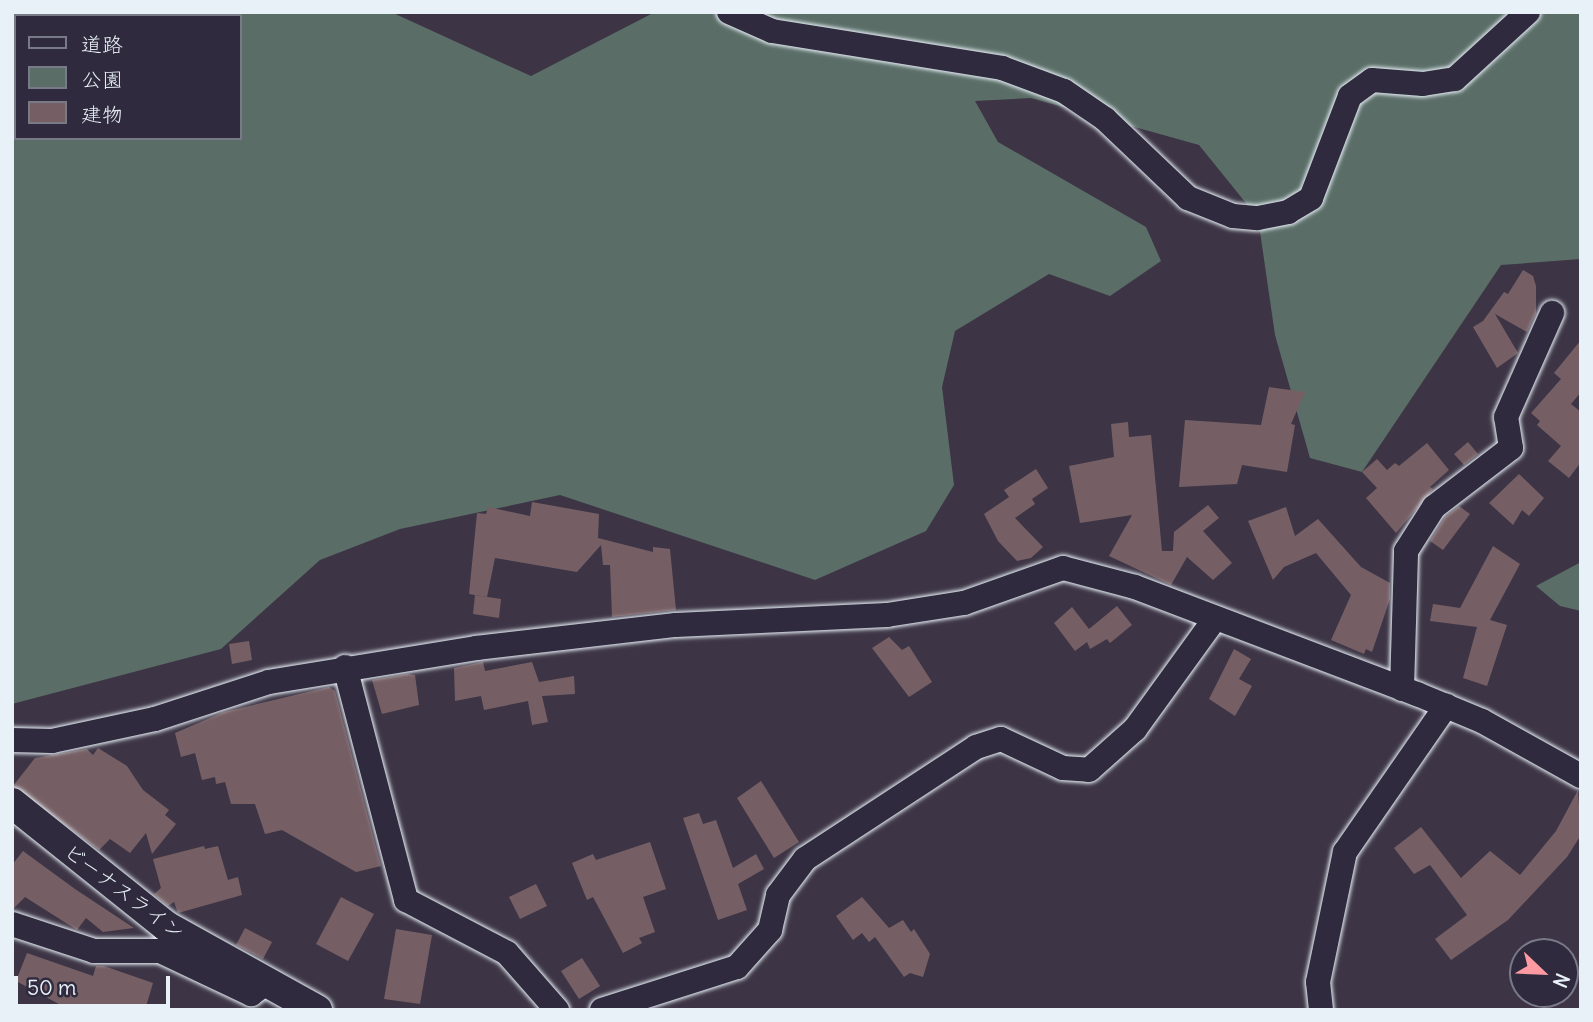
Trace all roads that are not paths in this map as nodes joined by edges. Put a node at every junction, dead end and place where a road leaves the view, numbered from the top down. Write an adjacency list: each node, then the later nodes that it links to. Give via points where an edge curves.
1 (729, 12): 2 (street, via 772,30 1002,68 1064,91 1105,119 1188,198 1233,216 1258,218 1288,212 1311,198 1350,96 1372,80 1423,84 1455,79)
2 (1528, 12)
3 (1552, 313): 6 (street, via 1506,416 1511,447 1434,507 1406,551)
4 (1214, 620): 5 (street, via 1135,587 1063,568 964,603 887,615 676,625); 6 (street); 15 (street, via 1135,729 1089,770 1063,768 1001,739 976,747 805,859 778,895 770,930 737,967)
5 (345, 667): 8 (street, via 269,682 155,719 52,741); 14 (street, via 406,900 507,953)
6 (1402, 689): 7 (street)
7 (1446, 706): 9 (street); 16 (street, via 1345,852 1318,982)
8 (12, 740)
9 (1581, 776)
10 (12, 803): 12 (main road, ビーナスライン, via 143,910)
11 (12, 924): 12 (street, via 94,951 160,951 251,994)
12 (266, 983): 13 (main road, ビーナスライン)
13 (317, 1010)
14 (557, 1010)
15 (602, 1010)
16 (1321, 1010)

